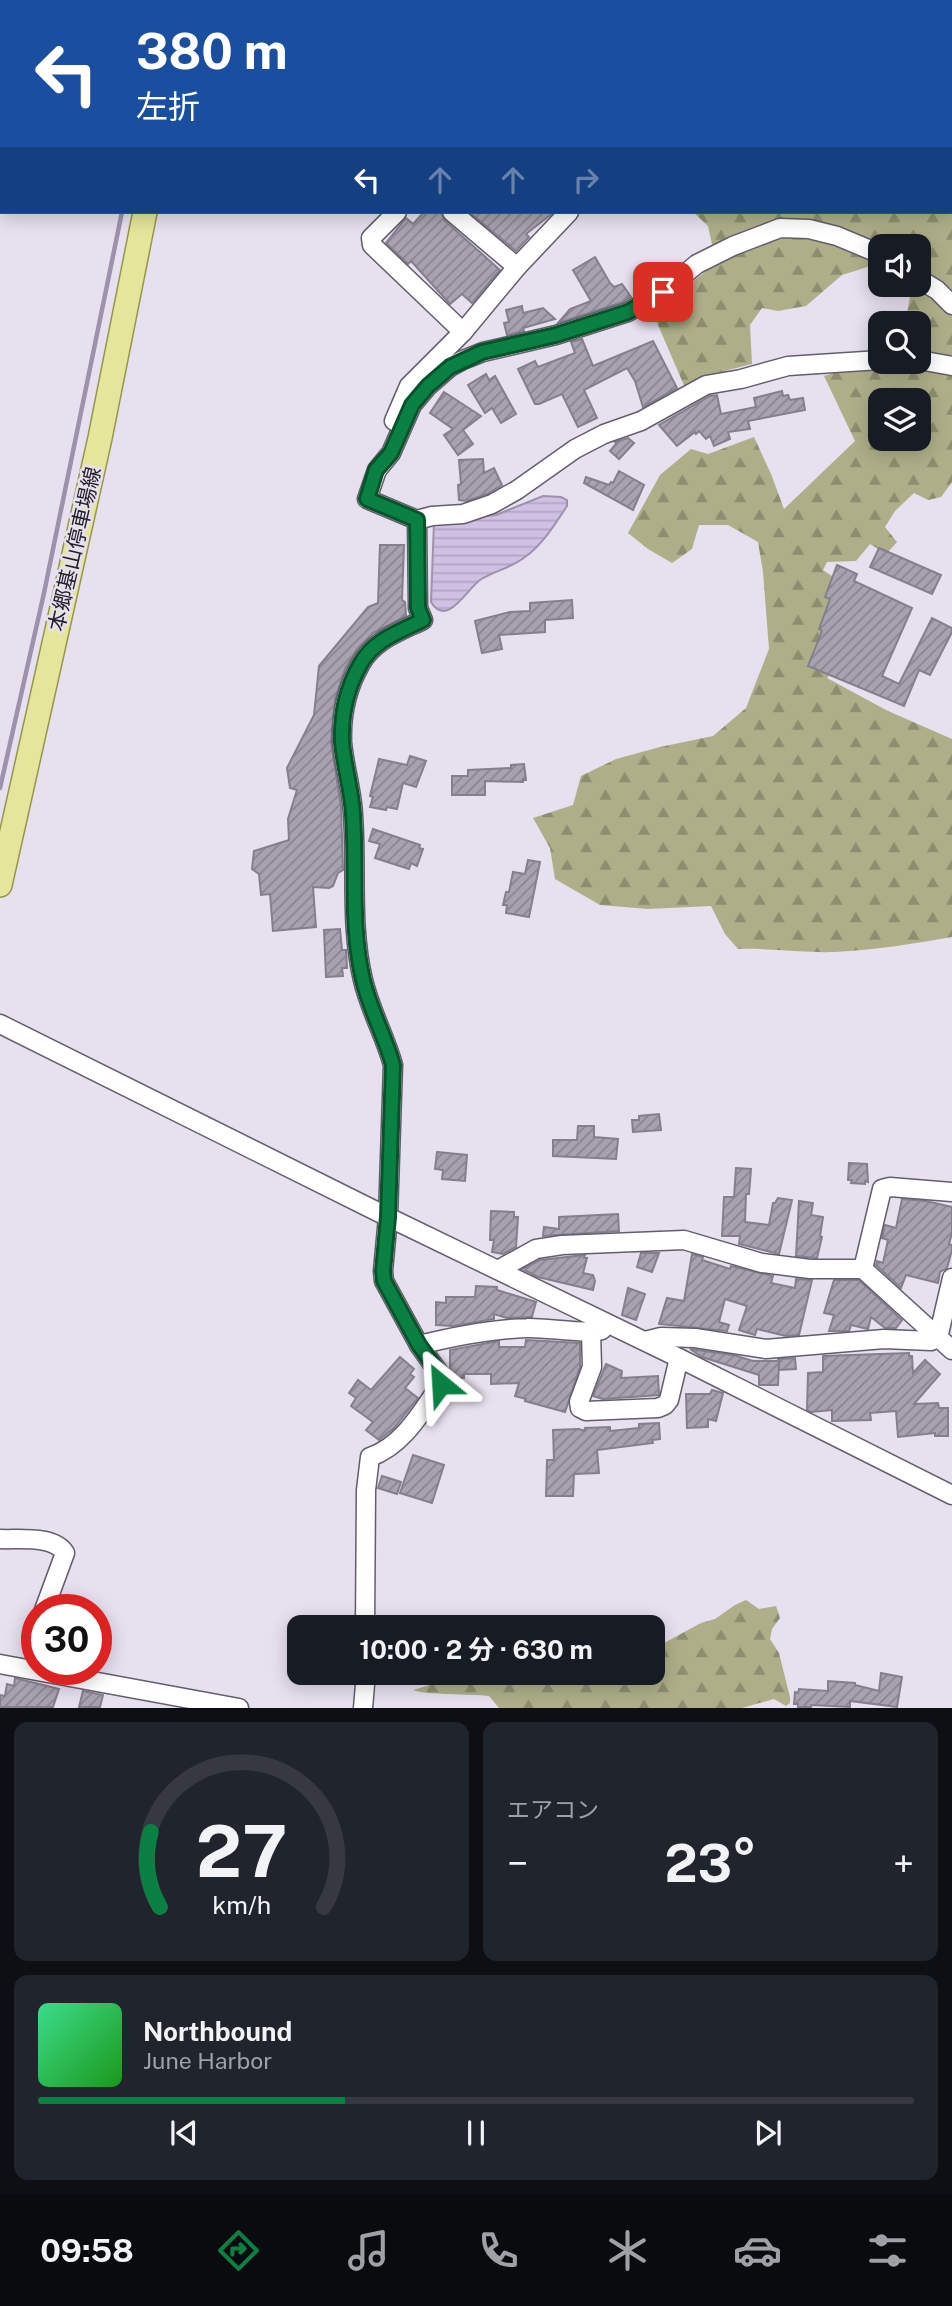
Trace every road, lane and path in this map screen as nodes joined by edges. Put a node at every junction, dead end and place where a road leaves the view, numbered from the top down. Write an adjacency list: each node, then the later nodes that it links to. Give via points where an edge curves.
1 (145, 214): 15 (main road, 本郷基山停車場線, via 100,438)
2 (395, 214): 9 (street, via 371,238 372,245)
3 (454, 214): 6 (street)
4 (567, 214): 6 (street)
5 (868, 249): 13 (street, via 809,229 780,229 697,264 663,292 628,312 482,352 450,367 428,386 412,405 391,453)
6 (517, 267): 9 (street)
7 (931, 286): 8 (street)
8 (952, 305)
9 (463, 332): 13 (street, via 409,386)
10 (868, 361): 14 (street, via 788,366 706,385 641,421 575,449 492,504 463,514)
11 (931, 362): 12 (street)
12 (952, 366)
13 (376, 470): 14 (street, via 367,499)
14 (417, 520): 18 (street, via 418,608 423,620 379,641 360,663 347,694 342,742 354,815 353,882 362,978 393,1065)
15 (0, 885)
16 (0, 1024): 18 (street)
17 (952, 1192): 19 (street, via 882,1189)
18 (388, 1217): 20 (street); 26 (street, via 384,1281)
19 (863, 1269): 20 (street, via 810,1269 762,1262 684,1240 536,1249); 24 (street)
20 (498, 1270): 22 (street)
21 (952, 1278): 24 (street)
22 (611, 1325): 23 (street); 25 (street)
23 (591, 1332): 26 (street, via 497,1329); 28 (street, via 592,1367 579,1402 586,1411 665,1405)
24 (938, 1338): 25 (street, via 766,1349 695,1338); 27 (street)
25 (645, 1341): 28 (street)
26 (419, 1345): 32 (street, via 442,1377 441,1384 400,1439 370,1457)
27 (952, 1350)
28 (679, 1358): 29 (street)
29 (952, 1495)
30 (0, 1539): 31 (street, via 47,1541 62,1549 65,1553)
31 (50, 1594)
32 (365, 1615)
33 (0, 1664): 34 (street)
34 (21, 1667)
35 (112, 1682): 37 (street)
36 (365, 1685): 38 (street)
37 (239, 1707)
38 (363, 1707)

